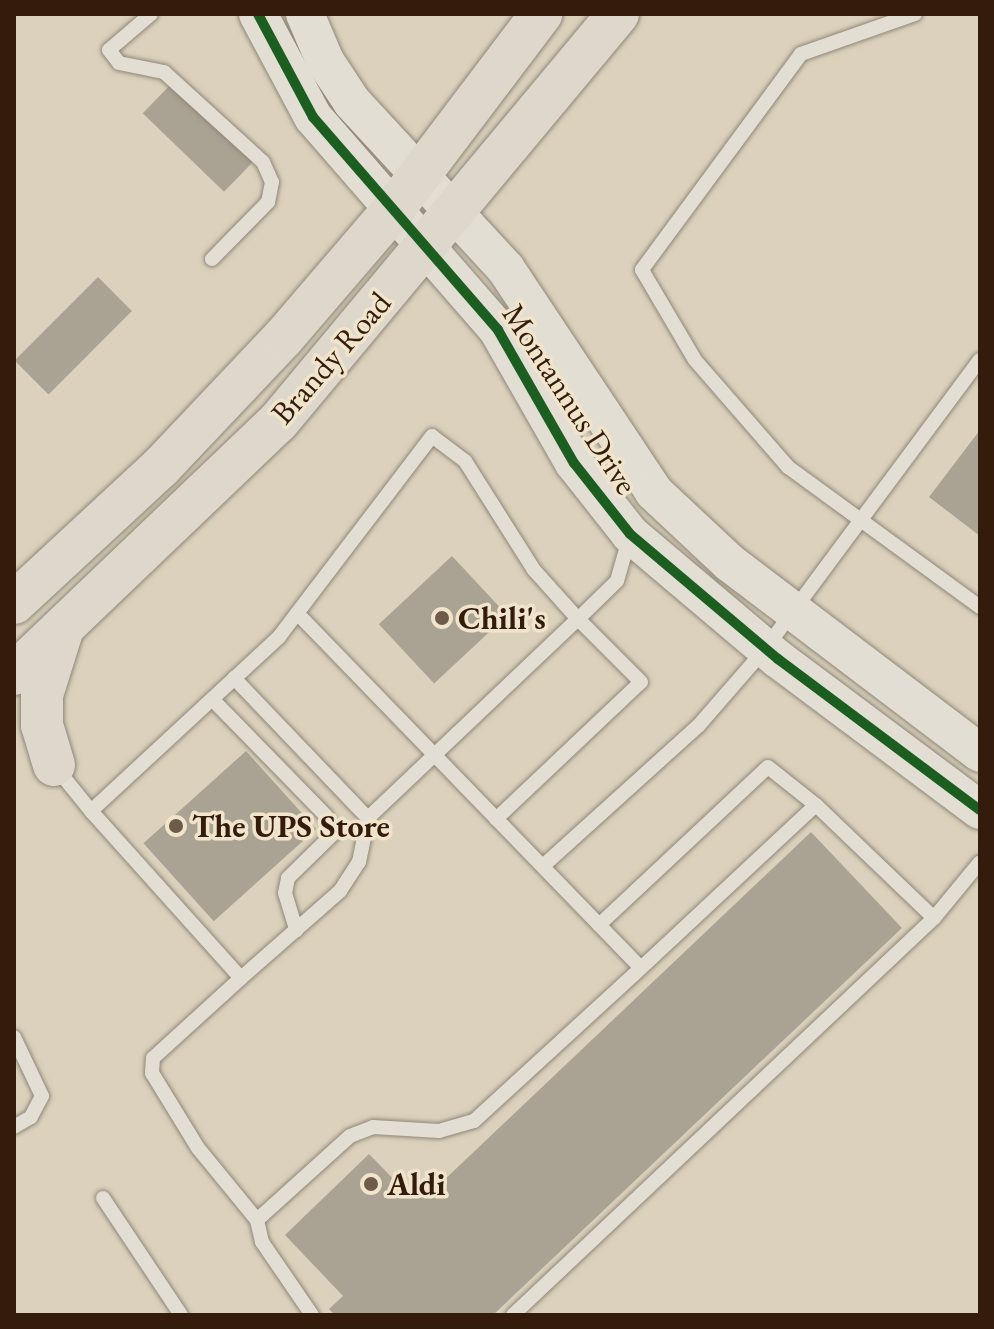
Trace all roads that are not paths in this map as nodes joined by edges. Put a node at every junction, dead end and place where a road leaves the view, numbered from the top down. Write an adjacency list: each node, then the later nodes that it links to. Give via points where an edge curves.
1 (151, 14): 11 (lane, via 109,50 119,63 164,72 263,162 272,182 268,202)
2 (258, 14): 8 (street, Montannus Drive, via 294,90)
3 (305, 14): 7 (street, Montannus Drive, via 325,61 352,102)
4 (541, 14): 7 (main road, Brandy Road)
5 (618, 14): 9 (main road, Brandy Road)
6 (915, 14): 13 (lane, via 801,54 642,270 695,360 777,456)
7 (420, 176): 8 (main road, Brandy Road); 9 (street, Montannus Drive)
8 (393, 210): 10 (street, Montannus Drive); 15 (main road, Brandy Road, via 160,468)
9 (457, 214): 10 (main road, Brandy Road); 17 (street, Montannus Drive, via 512,277 654,492 706,544)
10 (428, 248): 14 (street, Montannus Drive, via 498,330 574,463); 20 (main road, Brandy Road, via 278,422)
11 (212, 259)
12 (980, 360): 13 (lane)
13 (861, 521): 16 (lane); 17 (lane)
14 (630, 534): 19 (lane, via 621,574); 21 (street, Montannus Drive)
15 (14, 603)
16 (980, 607)
17 (794, 612): 21 (lane); 26 (street, Montannus Drive)
18 (297, 613): 19 (lane, via 432,436 465,461 534,570); 23 (lane); 27 (lane)
19 (578, 619): 27 (lane); 33 (lane, via 641,682)
20 (62, 630): 22 (main road, Brandy Road); 28 (main road, via 42,695 42,725)
21 (765, 649): 30 (street, Montannus Drive); 35 (lane, via 699,725)
22 (14, 674)
23 (234, 678): 24 (lane); 32 (lane)
24 (212, 699): 31 (lane); 38 (lane, via 326,816 334,833 288,878 285,893)
25 (14, 740): 28 (main road)
26 (980, 753)
27 (433, 757): 32 (lane); 33 (lane)
28 (54, 765): 31 (lane)
29 (816, 805): 36 (lane); 37 (lane, via 768,767); 39 (lane)
30 (980, 810)
31 (91, 811): 40 (lane)
32 (368, 818): 38 (lane, via 359,862 340,891)
33 (496, 819): 35 (lane)
34 (980, 862): 36 (lane)
35 (543, 866): 37 (lane)
36 (934, 918): 47 (lane)
37 (599, 925): 39 (lane)
38 (296, 930): 40 (lane)
39 (641, 968): 44 (lane, via 474,1121 439,1131 373,1127 350,1136)
40 (241, 978): 44 (lane, via 153,1058 152,1073 198,1148)
41 (14, 1037): 42 (lane, via 42,1096 31,1117)
42 (14, 1127)
43 (103, 1198): 45 (lane)
44 (257, 1220): 46 (lane, via 262,1242)
45 (181, 1315)
46 (312, 1315)
47 (513, 1315)

